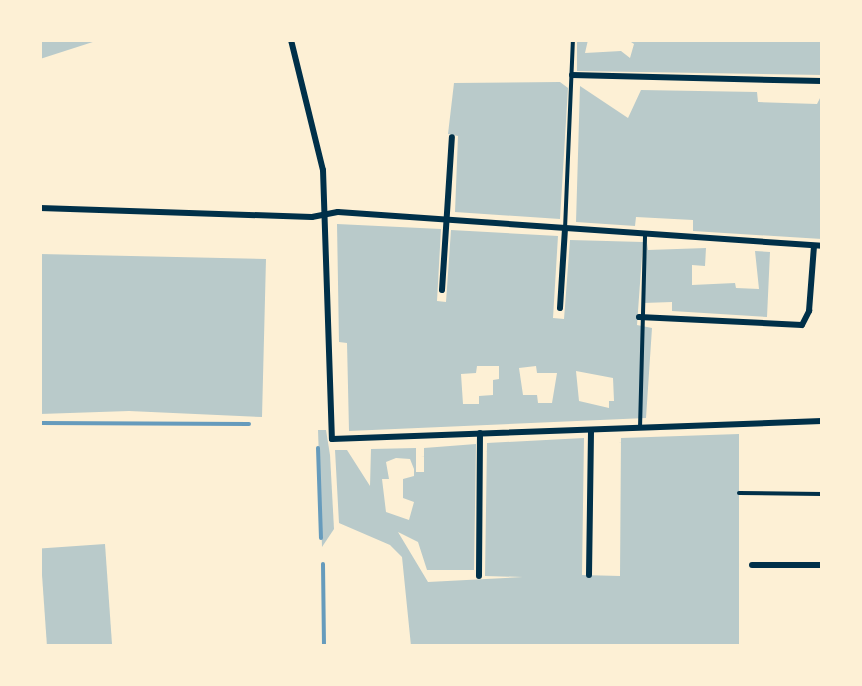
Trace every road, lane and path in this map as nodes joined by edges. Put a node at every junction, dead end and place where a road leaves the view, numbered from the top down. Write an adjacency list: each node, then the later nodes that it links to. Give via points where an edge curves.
1 (291, 40): 8 (street, via 319,147)
2 (573, 40): 3 (street)
3 (572, 75): 4 (street); 11 (street)
4 (822, 81)
5 (452, 137): 9 (street)
6 (40, 208): 7 (street)
7 (109, 211): 8 (street); 10 (street)
8 (325, 214): 9 (street); 20 (street, via 332,439)
9 (446, 220): 11 (street); 14 (street)
10 (109, 221)
11 (565, 229): 12 (street); 15 (street)
12 (645, 235): 13 (street); 16 (street)
13 (818, 246): 16 (street, via 809,311 802,325)
14 (442, 290)
15 (560, 308)
16 (639, 317): 18 (street)
17 (822, 421): 18 (street)
18 (640, 428): 19 (street)
19 (591, 430): 20 (street); 25 (street)
20 (480, 433): 26 (street)
21 (739, 493): 22 (street)
22 (822, 494)
23 (752, 565): 24 (street)
24 (822, 565)
25 (589, 575)
26 (479, 576)

